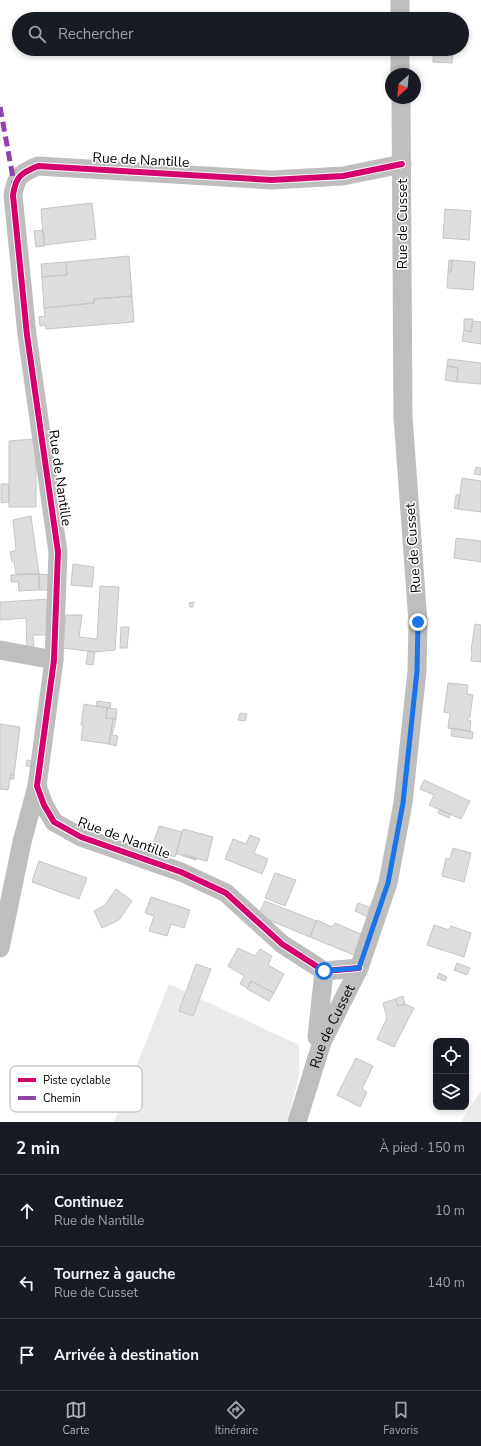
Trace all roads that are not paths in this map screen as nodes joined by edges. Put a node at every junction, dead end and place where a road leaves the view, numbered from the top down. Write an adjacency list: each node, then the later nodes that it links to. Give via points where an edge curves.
1 (400, 0): 2 (street)
2 (400, 12)
3 (400, 56): 4 (street)
4 (400, 68)
5 (401, 104): 6 (street, Rue de Cusset)
6 (402, 164): 8 (street, Rue de Nantille, via 343,176 272,180 38,166 22,173 14,183 27,335 58,552); 13 (street, Rue de Cusset, via 402,417 418,622 417,671 403,803 388,883)
7 (0, 650): 8 (street)
8 (54, 660): 9 (street, Rue de Nantille)
9 (37, 786): 10 (street, Rue de Nantille); 11 (street)
10 (54, 822): 11 (street, via 35,829); 14 (street, Rue de Nantille, via 80,837 181,872 226,893 282,944)
11 (22, 842): 12 (street)
12 (0, 948)
13 (359, 968): 14 (street); 15 (street, Rue de Cusset)
14 (324, 971): 15 (street, via 317,1037)
15 (322, 1042): 16 (street, Rue de Cusset)
16 (298, 1122)

